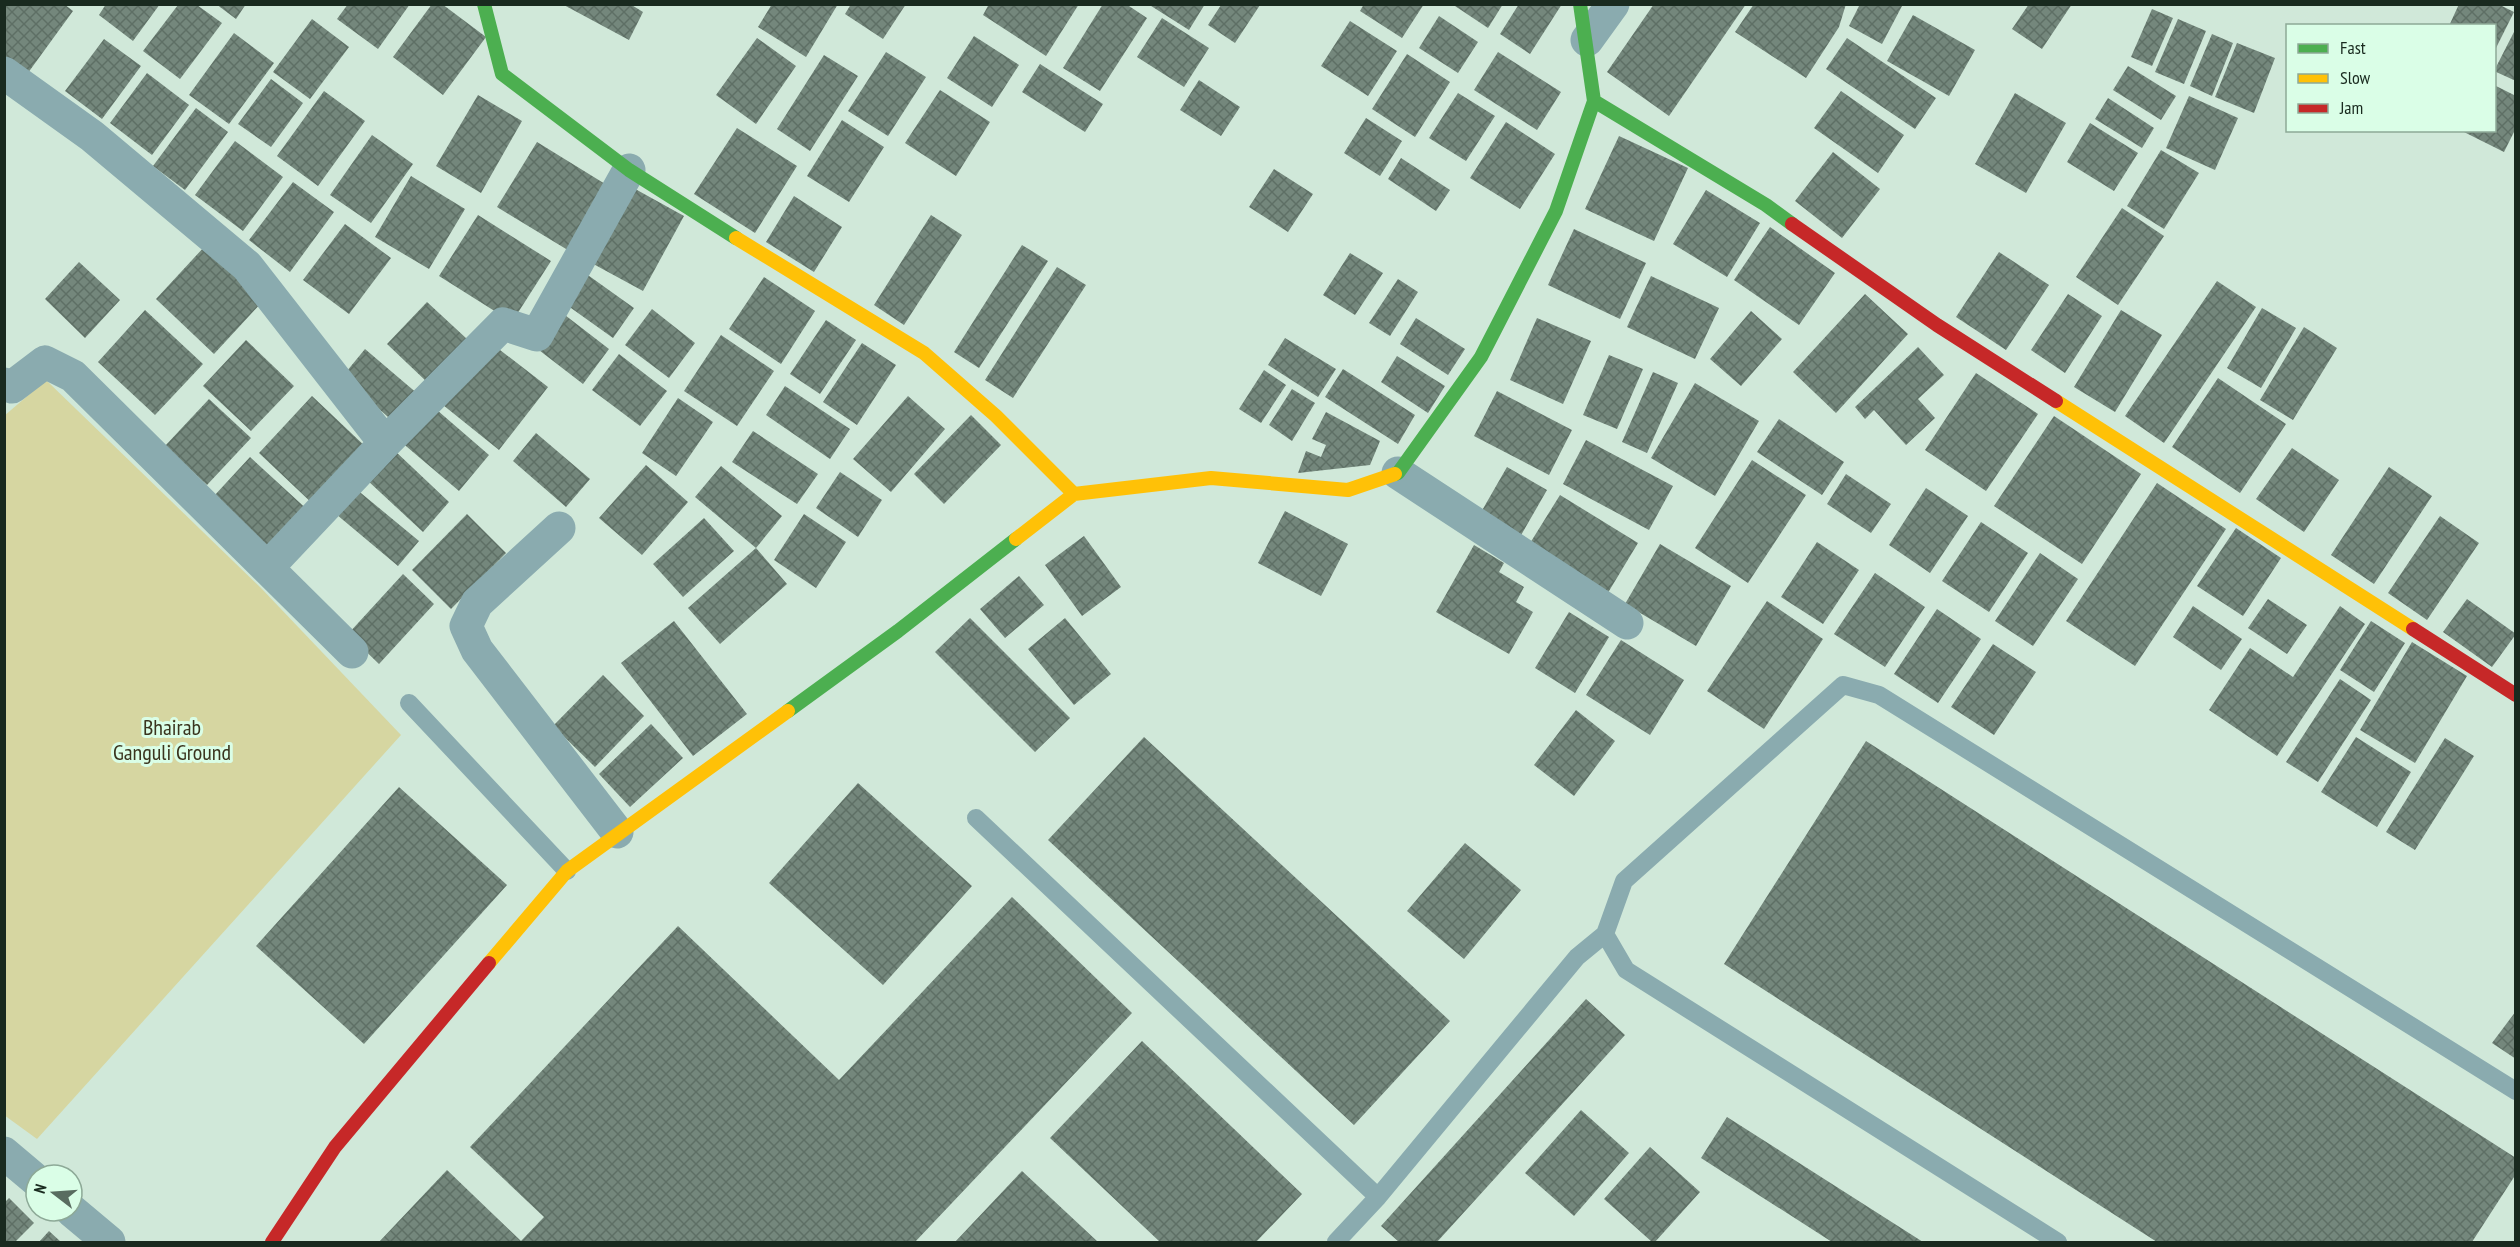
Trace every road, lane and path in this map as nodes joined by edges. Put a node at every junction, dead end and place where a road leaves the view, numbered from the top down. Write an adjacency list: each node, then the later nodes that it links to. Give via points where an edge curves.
1 (484, 4): 7 (street, via 502,74)
2 (1580, 4): 4 (street)
3 (1613, 4): 4 (street)
4 (1587, 40): 6 (street)
5 (4, 73): 9 (street, via 93,136 247,266)
6 (1594, 101): 10 (street, via 1556,211 1481,357); 16 (street, via 1766,206 1938,326)
7 (629, 170): 9 (street, via 537,335 503,324); 11 (street, via 924,353 996,416)
8 (4, 384): 13 (street, via 12,387 45,362 73,376)
9 (385, 443): 13 (street)
10 (1398, 473): 11 (street, via 1348,489 1211,478); 14 (street)
11 (1074, 494): 19 (street, via 898,631)
12 (559, 528): 19 (street, via 477,603 466,627 477,650)
13 (267, 567): 15 (street)
14 (1627, 623)
15 (352, 652)
16 (2516, 695)
17 (409, 703): 20 (lane)
18 (976, 818): 25 (lane)
19 (617, 832): 20 (street)
20 (567, 871): 28 (street, via 335,1146)
21 (1605, 934): 22 (lane, via 1624,881 1843,685 1880,695); 25 (lane, via 1577,957); 30 (lane, via 1626,970)
22 (2516, 1091)
23 (4, 1153): 24 (street)
24 (24, 1170)
25 (1378, 1197): 29 (lane)
26 (84, 1221): 27 (street)
27 (109, 1242)
28 (272, 1242)
29 (1336, 1242)
30 (2058, 1242)

